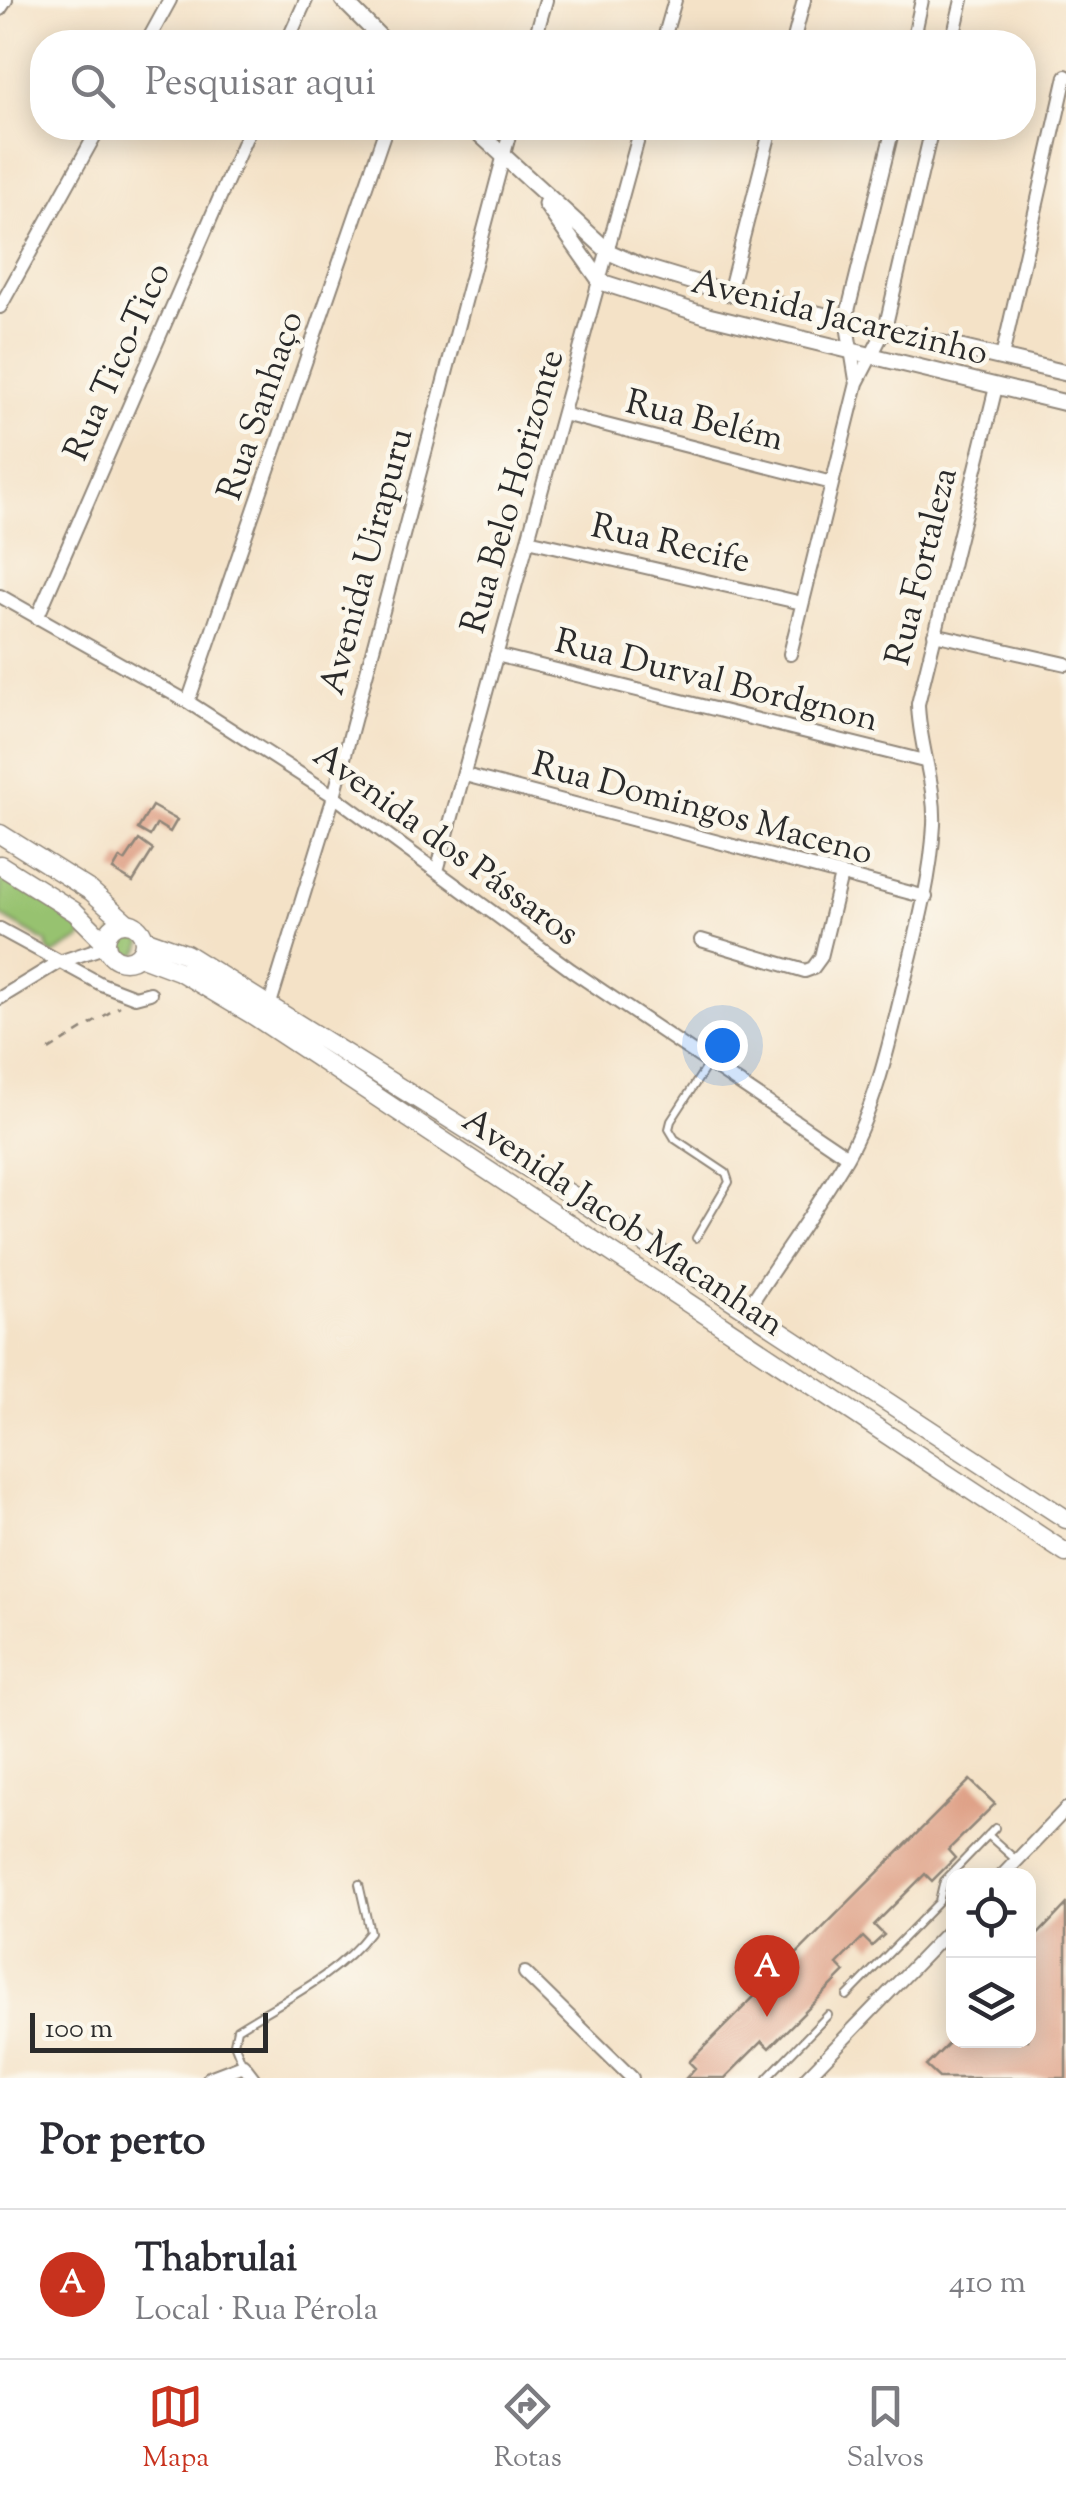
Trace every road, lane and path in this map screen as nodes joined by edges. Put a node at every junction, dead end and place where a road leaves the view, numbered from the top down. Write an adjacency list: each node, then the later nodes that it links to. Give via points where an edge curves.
1 (6, 0): 10 (street)
2 (170, 0): 11 (street)
3 (306, 0): 12 (street)
4 (343, 0): 13 (street)
5 (546, 0): 14 (street)
6 (674, 0): 15 (street)
7 (804, 0): 16 (street)
8 (922, 0): 17 (street)
9 (962, 0): 18 (street)
10 (0, 9)
11 (153, 30)
12 (293, 30)
13 (373, 30)
14 (537, 30)
15 (667, 30)
16 (796, 30)
17 (916, 30)
18 (955, 30)
19 (1066, 76): 39 (street)
20 (93, 140): 34 (street)
21 (245, 140): 49 (street, Rua Tico-Tico)
22 (382, 140): 54 (street, Rua Sanhaço)
23 (486, 140): 29 (street)
24 (507, 140): 29 (street, Avenida Uirapuru)
25 (639, 140): 31 (street, Rua Belo Horizonte)
26 (768, 140): 33 (street)
27 (890, 140): 35 (street)
28 (929, 140): 36 (street)
29 (503, 156): 30 (street); 57 (street, Avenida Uirapuru)
30 (528, 180): 31 (street, Avenida Jacarezinho); 32 (street)
31 (609, 252): 32 (street, Rua Belo Horizonte); 33 (street, Avenida Jacarezinho)
32 (601, 282): 37 (street, Avenida Jacarezinho); 44 (street, Rua Belo Horizonte)
33 (729, 293): 35 (street, Avenida Jacarezinho)
34 (0, 307)
35 (846, 319): 36 (street, Avenida Jacarezinho); 37 (street)
36 (885, 330): 38 (street); 39 (street, Avenida Jacarezinho)
37 (851, 350): 38 (street, Avenida Jacarezinho); 41 (street)
38 (870, 354): 41 (street); 42 (street, Avenida Jacarezinho)
39 (1002, 358): 40 (street, Avenida Jacarezinho)
40 (1066, 373)
41 (857, 382): 45 (street)
42 (996, 387): 43 (street, Avenida Jacarezinho); 50 (street, Rua Fortaleza)
43 (1066, 404)
44 (563, 414): 45 (street, Rua Belém); 46 (street, Rua Belo Horizonte)
45 (832, 482): 48 (street)
46 (528, 540): 48 (street, Rua Recife); 52 (street, Rua Belo Horizonte)
47 (0, 596): 49 (street, Avenida dos Pássaros)
48 (802, 602): 51 (street)
49 (37, 618): 54 (street, Avenida dos Pássaros)
50 (934, 634): 53 (street); 55 (street, Rua Fortaleza, via 918,704)
51 (790, 654)
52 (496, 655): 55 (street, Rua Durval Bordgnon); 56 (street, Rua Belo Horizonte)
53 (1065, 661)
54 (188, 702): 57 (street, Avenida dos Pássaros)
55 (924, 761): 62 (street, Rua Fortaleza, via 934,826)
56 (465, 774): 60 (street, Rua Belo Horizonte); 61 (street, Rua Domingos Maceno)
57 (334, 796): 60 (street, Avenida dos Pássaros); 72 (street, Avenida Uirapuru)
58 (0, 834): 63 (main road, via 91,890)
59 (0, 865): 66 (main road, via 75,912)
60 (437, 871): 74 (street, Avenida dos Pássaros)
61 (841, 875): 62 (street, Rua Domingos Maceno); 65 (street, via 813,968)
62 (926, 896): 75 (street, Rua Fortaleza, via 889,1045)
63 (127, 924): 66 (main road, via 115,926); 67 (main road, via 138,928)
64 (0, 929): 68 (street)
65 (701, 940)
66 (107, 944): 67 (main road, via 121,961); 68 (street)
67 (142, 948): 72 (main road, Avenida Jacob Macanhan, via 186,954); 79 (main road, Avenida Jacob Macanhan, via 268,1024)
68 (59, 962): 70 (street); 71 (street)
69 (150, 993): 70 (street)
70 (135, 997): 73 (path)
71 (0, 998)
72 (269, 1007): 77 (main road, Avenida Jacob Macanhan)
73 (48, 1050)
74 (709, 1063): 75 (street, Avenida dos Pássaros); 76 (lane, via 670,1129 726,1173 728,1182)
75 (847, 1156): 77 (street, Rua Fortaleza)
76 (696, 1238)
77 (746, 1311): 78 (main road, Avenida Jacob Macanhan)
78 (1066, 1519)
79 (1066, 1553)
80 (1066, 1809): 83 (street)
81 (995, 1828): 82 (lane)
82 (988, 1835): 83 (lane); 88 (lane, via 944,1881 939,1902)
83 (1016, 1860): 84 (street)
84 (1009, 1868)
85 (359, 1884): 90 (lane, via 370,1932 341,1963 236,2029)
86 (946, 1934): 95 (street)
87 (525, 1974): 94 (street)
88 (847, 1996)
89 (828, 2015): 91 (lane)
90 (243, 2064): 92 (street); 93 (street)
91 (770, 2077)
92 (209, 2078)
93 (253, 2078)
94 (632, 2078)
95 (806, 2078)

